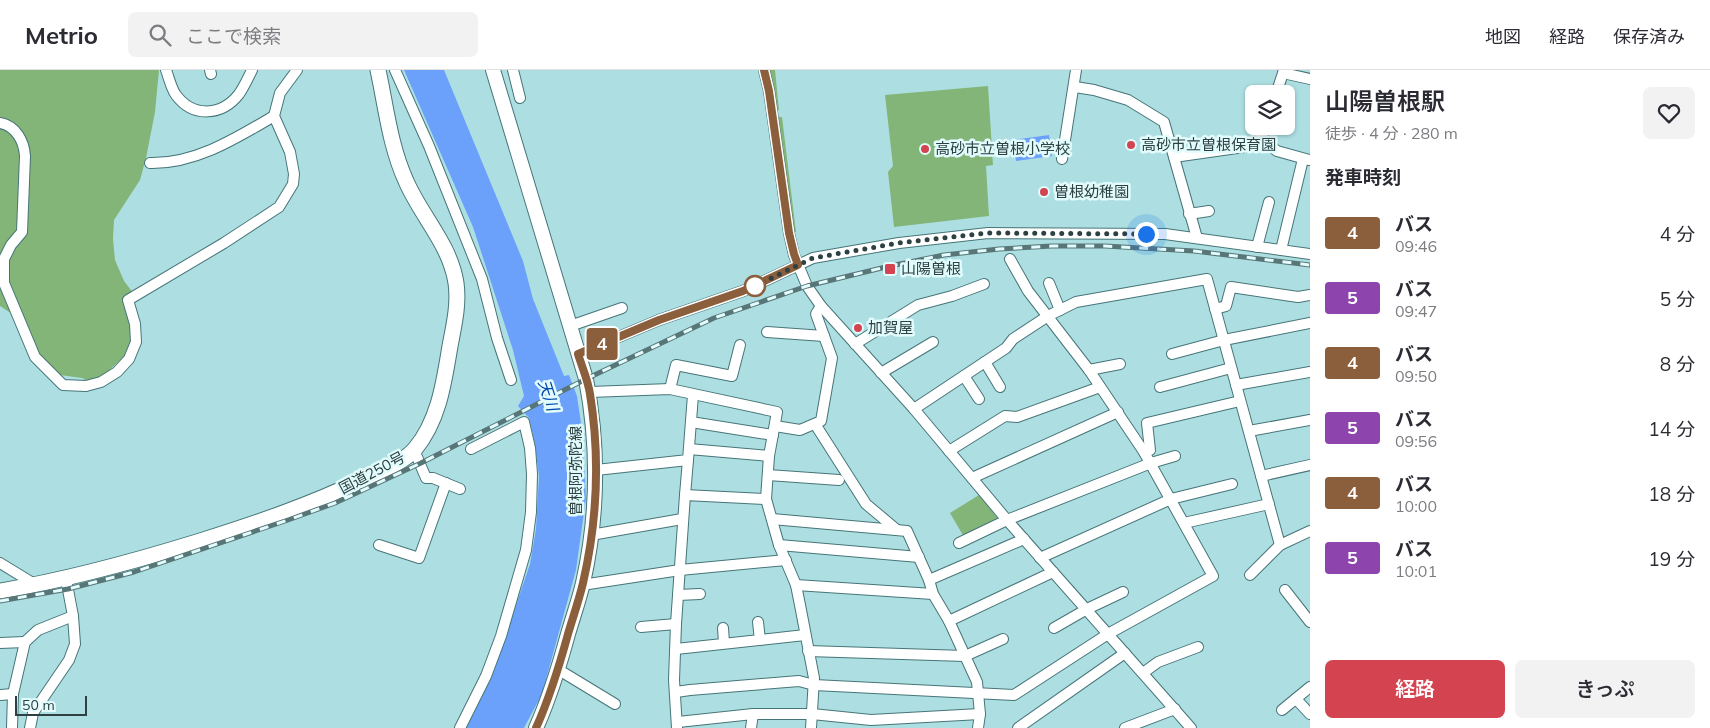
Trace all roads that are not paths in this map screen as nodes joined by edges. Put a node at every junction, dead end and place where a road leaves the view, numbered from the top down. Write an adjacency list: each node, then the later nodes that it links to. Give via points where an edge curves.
1 (166, 70): 2 (street, via 175,94 188,108 201,112 228,105 240,94)
2 (252, 70)
3 (296, 70): 15 (street, via 280,93)
4 (378, 70): 73 (highway, 国道250号, via 398,162 413,196 444,246 453,266 456,285 456,313 442,392 430,426)
5 (394, 70): 56 (street, via 429,146 479,271)
6 (493, 70): 40 (main road, 曽根阿弥陀線)
7 (513, 70): 14 (street)
8 (764, 70): 30 (street, via 789,233)
9 (1076, 70): 13 (street)
10 (1283, 72): 11 (street); 12 (street)
11 (1310, 79)
12 (1279, 85)
13 (1075, 87): 18 (street, via 1128,100 1164,122); 19 (street)
14 (520, 98)
15 (274, 116): 16 (street, via 290,152 294,174 293,184 279,207 128,300 136,342 129,359 117,372 86,386 64,385 34,357 4,283 4,259 22,232 25,156 18,134 8,124); 21 (street, via 227,144 165,163)
16 (0, 123)
17 (1259, 137): 18 (street, via 1251,146); 20 (street, via 1277,151)
18 (1174, 157): 24 (street)
19 (1062, 159)
20 (1307, 160): 27 (street)
21 (150, 162)
22 (1269, 202): 26 (street)
23 (1209, 211): 24 (street)
24 (1189, 214): 25 (street)
25 (1197, 238): 26 (street); 30 (street, via 1165,234 988,233 899,243 813,258)
26 (1257, 247): 27 (street)
27 (1281, 250): 28 (street)
28 (1310, 254)
29 (1010, 259): 38 (street)
30 (798, 265): 34 (street, via 810,292); 47 (street, via 743,291 659,320)
31 (1049, 283): 37 (street)
32 (984, 284): 45 (street, via 918,305)
33 (1310, 295): 36 (street, via 1273,298 1231,287 1226,306)
34 (821, 306): 42 (street, via 816,314); 45 (street)
35 (622, 308): 40 (street)
36 (1215, 309): 37 (street, via 1207,279 1076,302); 43 (street)
37 (1060, 310): 38 (street)
38 (1048, 316): 49 (street); 52 (street)
39 (1310, 323): 43 (street)
40 (570, 326): 47 (main road, 曽根阿弥陀線)
41 (767, 332): 42 (street)
42 (824, 336): 70 (street, via 832,358 821,421)
43 (1224, 340): 48 (street); 51 (street)
44 (933, 342): 54 (street)
45 (855, 344): 54 (street)
46 (740, 345): 61 (street, via 732,376 676,365)
47 (578, 354): 62 (main road, 曽根阿弥陀線)
48 (1172, 354)
49 (985, 362): 55 (street); 58 (street)
50 (1120, 364): 52 (street)
51 (1232, 368): 57 (street); 60 (street, via 1181,376)
52 (1088, 370): 59 (street)
53 (1310, 372): 57 (street)
54 (881, 373): 66 (street)
55 (964, 376): 64 (street); 66 (street)
56 (511, 380)
57 (1236, 385): 65 (street)
58 (1000, 387)
59 (1100, 387): 67 (street); 75 (street, via 1017,417 1005,416)
60 (1160, 387)
61 (670, 389): 62 (street); 63 (street)
62 (590, 392): 82 (main road, 曽根阿弥陀線)
63 (693, 394): 69 (street); 71 (street, via 777,412)
64 (979, 399)
65 (1240, 401): 72 (street); 76 (street, via 1147,423 1150,450)
66 (914, 410): 75 (street)
67 (1118, 412): 76 (street); 85 (street)
68 (1310, 420): 72 (street)
69 (691, 422): 71 (street); 77 (street)
70 (815, 424): 71 (street, via 800,430); 98 (street, via 866,504)
71 (774, 431): 78 (street)
72 (1248, 431): 84 (street)
73 (414, 450): 87 (street, via 426,478); 113 (highway, 国道250号, via 398,462 342,490 276,516)
74 (471, 450): 164 (street, via 524,422 530,448 531,512 526,550 501,636 486,676)
75 (949, 451): 85 (street)
76 (1144, 452): 80 (street)
77 (688, 454): 78 (street); 82 (street); 90 (street)
78 (769, 456): 83 (street)
79 (1175, 456): 80 (street)
80 (1151, 463): 92 (street); 96 (street)
81 (1310, 465): 84 (street)
82 (596, 470): 100 (main road, 曽根阿弥陀線)
83 (768, 475): 86 (street); 91 (street)
84 (1261, 476): 93 (street)
85 (972, 478): 96 (street)
86 (840, 480)
87 (446, 483): 89 (street); 103 (street, via 420,558)
88 (1232, 484): 92 (street)
89 (460, 489)
90 (685, 495): 91 (street); 94 (street)
91 (766, 499): 95 (street)
92 (1171, 499): 97 (street); 107 (street)
93 (1268, 504): 97 (street); 105 (street)
94 (682, 519): 100 (street); 110 (street)
95 (772, 519): 98 (street); 104 (street)
96 (1007, 520): 101 (street); 102 (street)
97 (1184, 523): 133 (street, via 1213,576)
98 (897, 530): 106 (street, via 907,531)
99 (1310, 531): 105 (street)
100 (591, 535): 116 (main road, 曽根阿弥陀線)
101 (1024, 539): 107 (street); 114 (street)
102 (959, 543)
103 (379, 545)
104 (779, 545): 106 (street); 108 (street)
105 (1280, 545): 112 (street)
106 (919, 557): 114 (street)
107 (1040, 558): 111 (street)
108 (786, 560): 110 (street); 117 (street)
109 (0, 564): 115 (street)
110 (680, 570): 116 (street); 123 (street)
111 (1053, 572): 124 (street); 126 (street)
112 (1250, 575)
113 (66, 579): 115 (highway, 国道250号); 125 (street)
114 (929, 580): 122 (street)
115 (37, 585): 119 (highway, 国道250号)
116 (582, 585): 145 (main road, 曽根阿弥陀線)
117 (796, 585): 122 (street); 134 (street)
118 (1285, 590): 128 (street)
119 (0, 591)
120 (1123, 592): 124 (street)
121 (700, 594): 123 (street)
122 (934, 594): 126 (street)
123 (678, 595): 129 (street)
124 (1087, 609): 132 (street); 133 (street)
125 (73, 616): 137 (street, via 38,630); 163 (street, via 76,644 70,660 33,713)
126 (949, 621): 144 (street)
127 (758, 622): 136 (street)
128 (1310, 622)
129 (676, 624): 130 (street); 141 (street)
130 (641, 626)
131 (722, 628): 138 (street)
132 (1054, 628)
133 (1108, 634): 143 (street); 150 (street, via 1014,695)
134 (805, 635): 136 (street); 142 (street)
135 (1003, 639): 144 (street)
136 (760, 640): 138 (street)
137 (25, 642): 139 (street); 152 (street)
138 (724, 643): 141 (street)
139 (0, 644)
140 (1198, 647): 146 (street, via 1180,660 1158,662)
141 (676, 649): 149 (street)
142 (808, 650): 144 (street); 147 (street)
143 (1125, 653): 146 (street); 169 (street)
144 (965, 656): 150 (street, via 978,682)
145 (559, 670): 154 (street); 165 (main road, 曽根阿弥陀線)
146 (1143, 673): 155 (street)
147 (814, 685): 149 (street, via 799,681); 150 (street); 158 (street)
148 (1310, 687): 153 (street)
149 (676, 692): 161 (street)
150 (978, 693): 159 (street)
151 (0, 694): 152 (street)
152 (14, 694): 162 (street)
153 (1296, 699): 156 (street); 160 (street)
154 (615, 704)
155 (1175, 709): 170 (street); 171 (street)
156 (1282, 710)
157 (753, 714): 158 (street); 161 (street); 166 (street)
158 (812, 714): 159 (street, via 871,720); 167 (street)
159 (980, 714): 168 (street)
160 (1310, 714)
161 (678, 725)
162 (12, 728)
163 (30, 728)
164 (460, 728)
165 (536, 728)
166 (751, 728)
167 (811, 728)
168 (978, 728)
169 (1018, 728)
170 (1125, 728)
171 (1191, 728)

